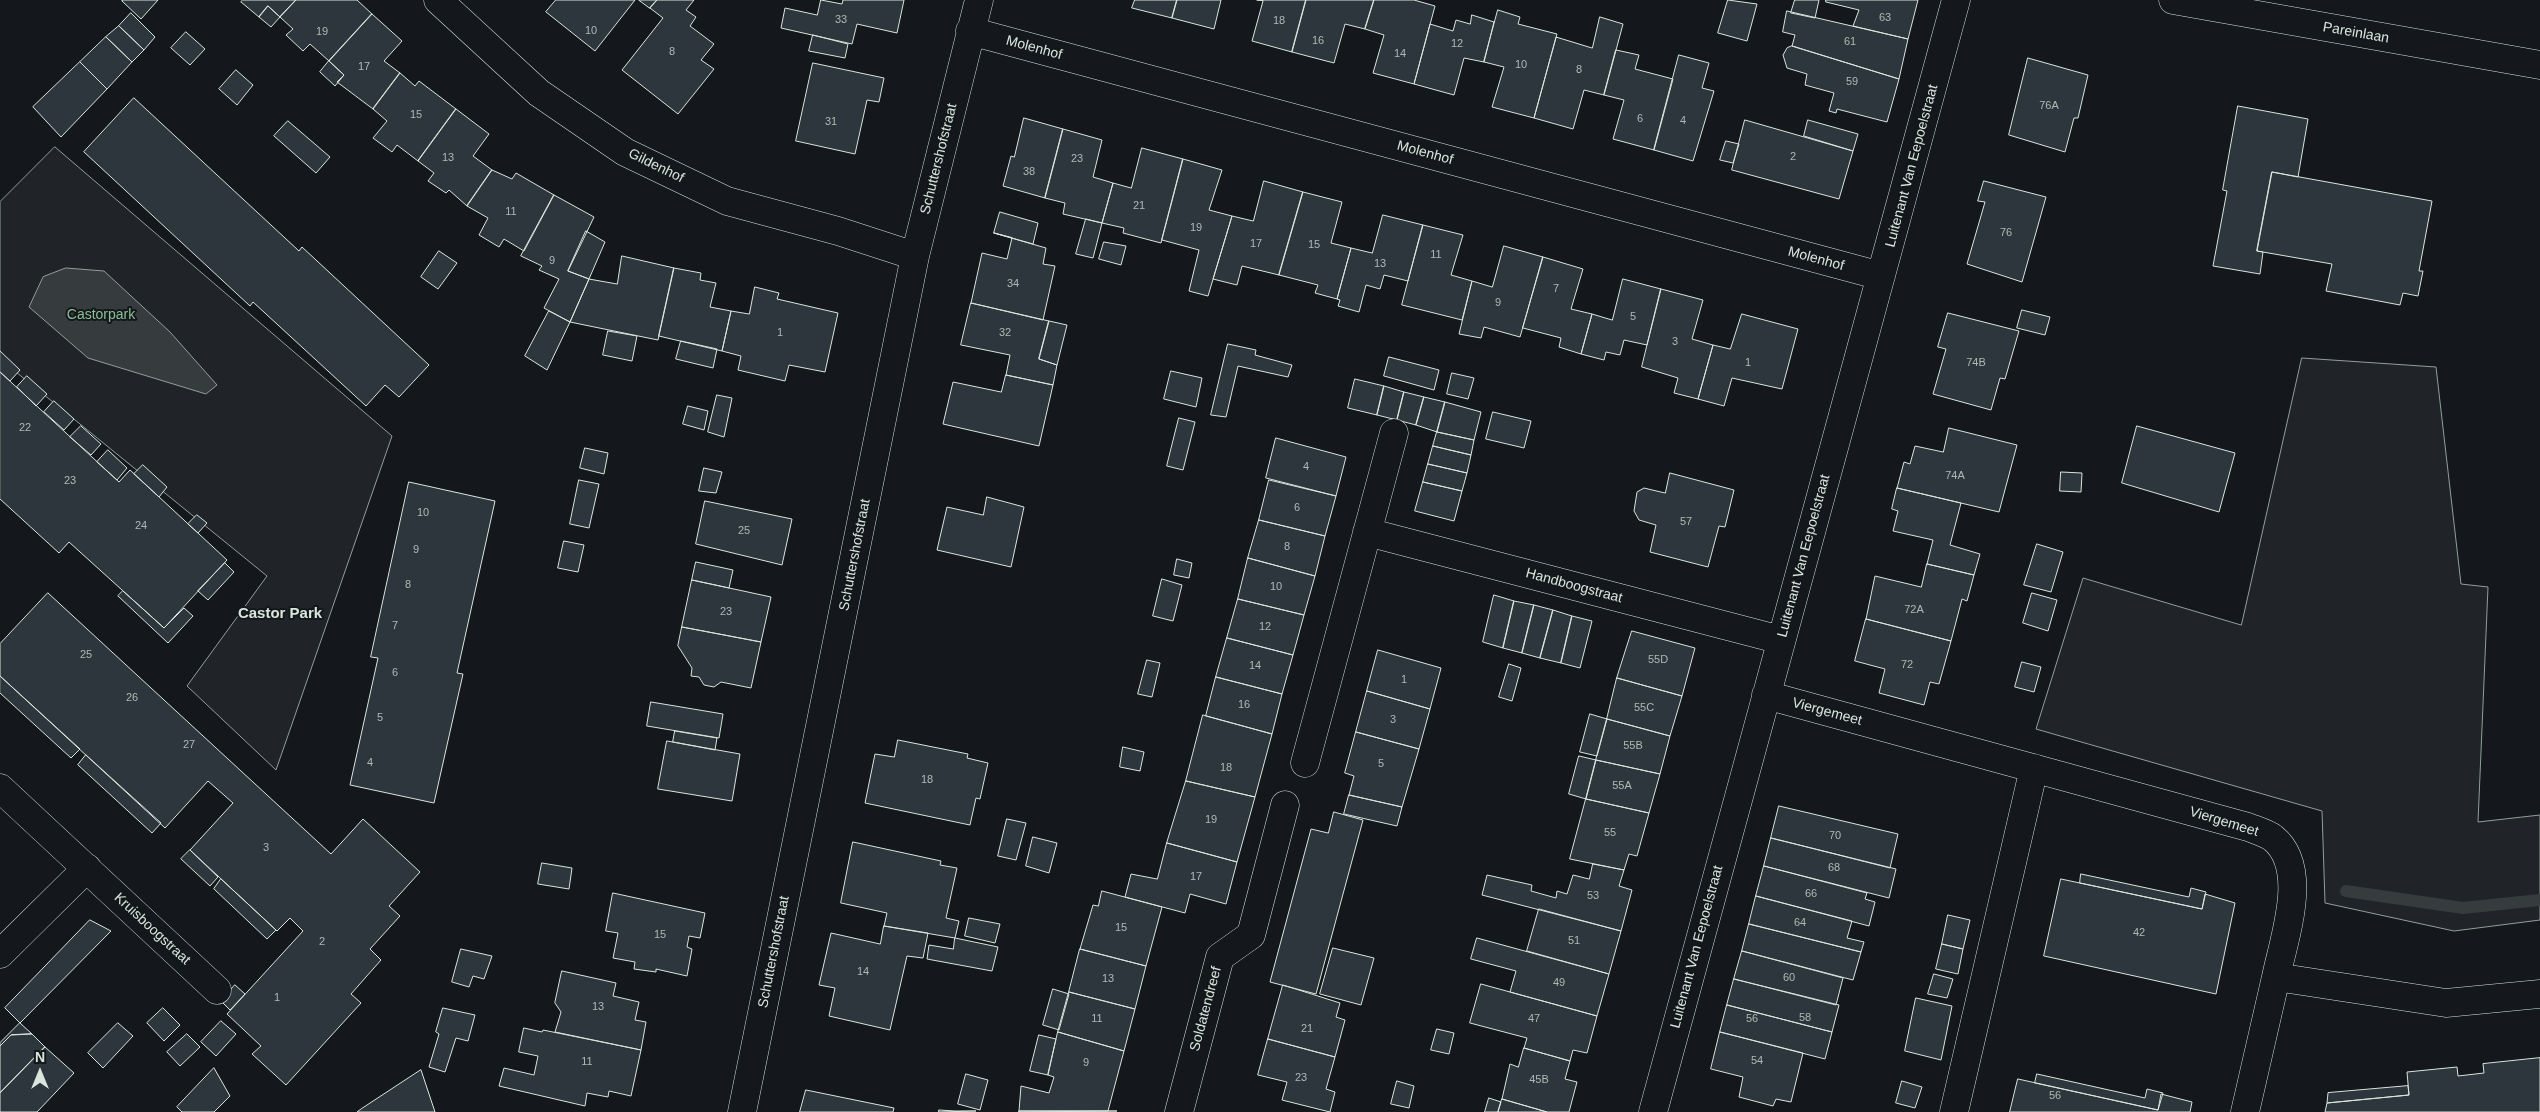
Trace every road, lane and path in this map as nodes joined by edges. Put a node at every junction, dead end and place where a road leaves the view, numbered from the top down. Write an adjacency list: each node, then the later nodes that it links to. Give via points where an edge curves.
1 (438, 0): 7 (street, Gildenhof, via 539,94 625,152 727,201)
2 (979, 0): 5 (street, Schuttershofstraat)
3 (1956, 0): 8 (street, Luitenant Van Eepoelstraat)
4 (2173, 0): 6 (street, Pareinlaan)
5 (970, 30): 7 (street, Schuttershofstraat); 8 (street, Molenhof)
6 (2540, 65)
7 (915, 256): 22 (street, Schuttershofstraat)
8 (1881, 276): 11 (street, Luitenant Van Eepoelstraat)
9 (1394, 433): 10 (street)
10 (1367, 532): 11 (street, Handboogstraat); 13 (street)
11 (1781, 640): 12 (street, Luitenant Van Eepoelstraat)
12 (1766, 695): 14 (street, Viergemeet); 24 (street, Luitenant Van Eepoelstraat)
13 (1305, 762)
14 (2034, 768): 19 (street, Viergemeet, via 2248,827 2272,837 2286,854 2293,879); 25 (street)
15 (0, 788): 17 (street, Kruisboogstraat)
16 (1285, 805): 23 (street, Soldatendreef, via 1251,935 1220,957)
17 (87, 868): 18 (street); 20 (street, Kruisboogstraat)
18 (0, 954)
19 (2276, 977): 21 (street, via 2446,1003); 26 (street, Viergemeet)
20 (217, 990)
21 (2540, 994)
22 (742, 1112)
23 (1180, 1112)
24 (1652, 1112)
25 (1954, 1112)
26 (2245, 1112)

